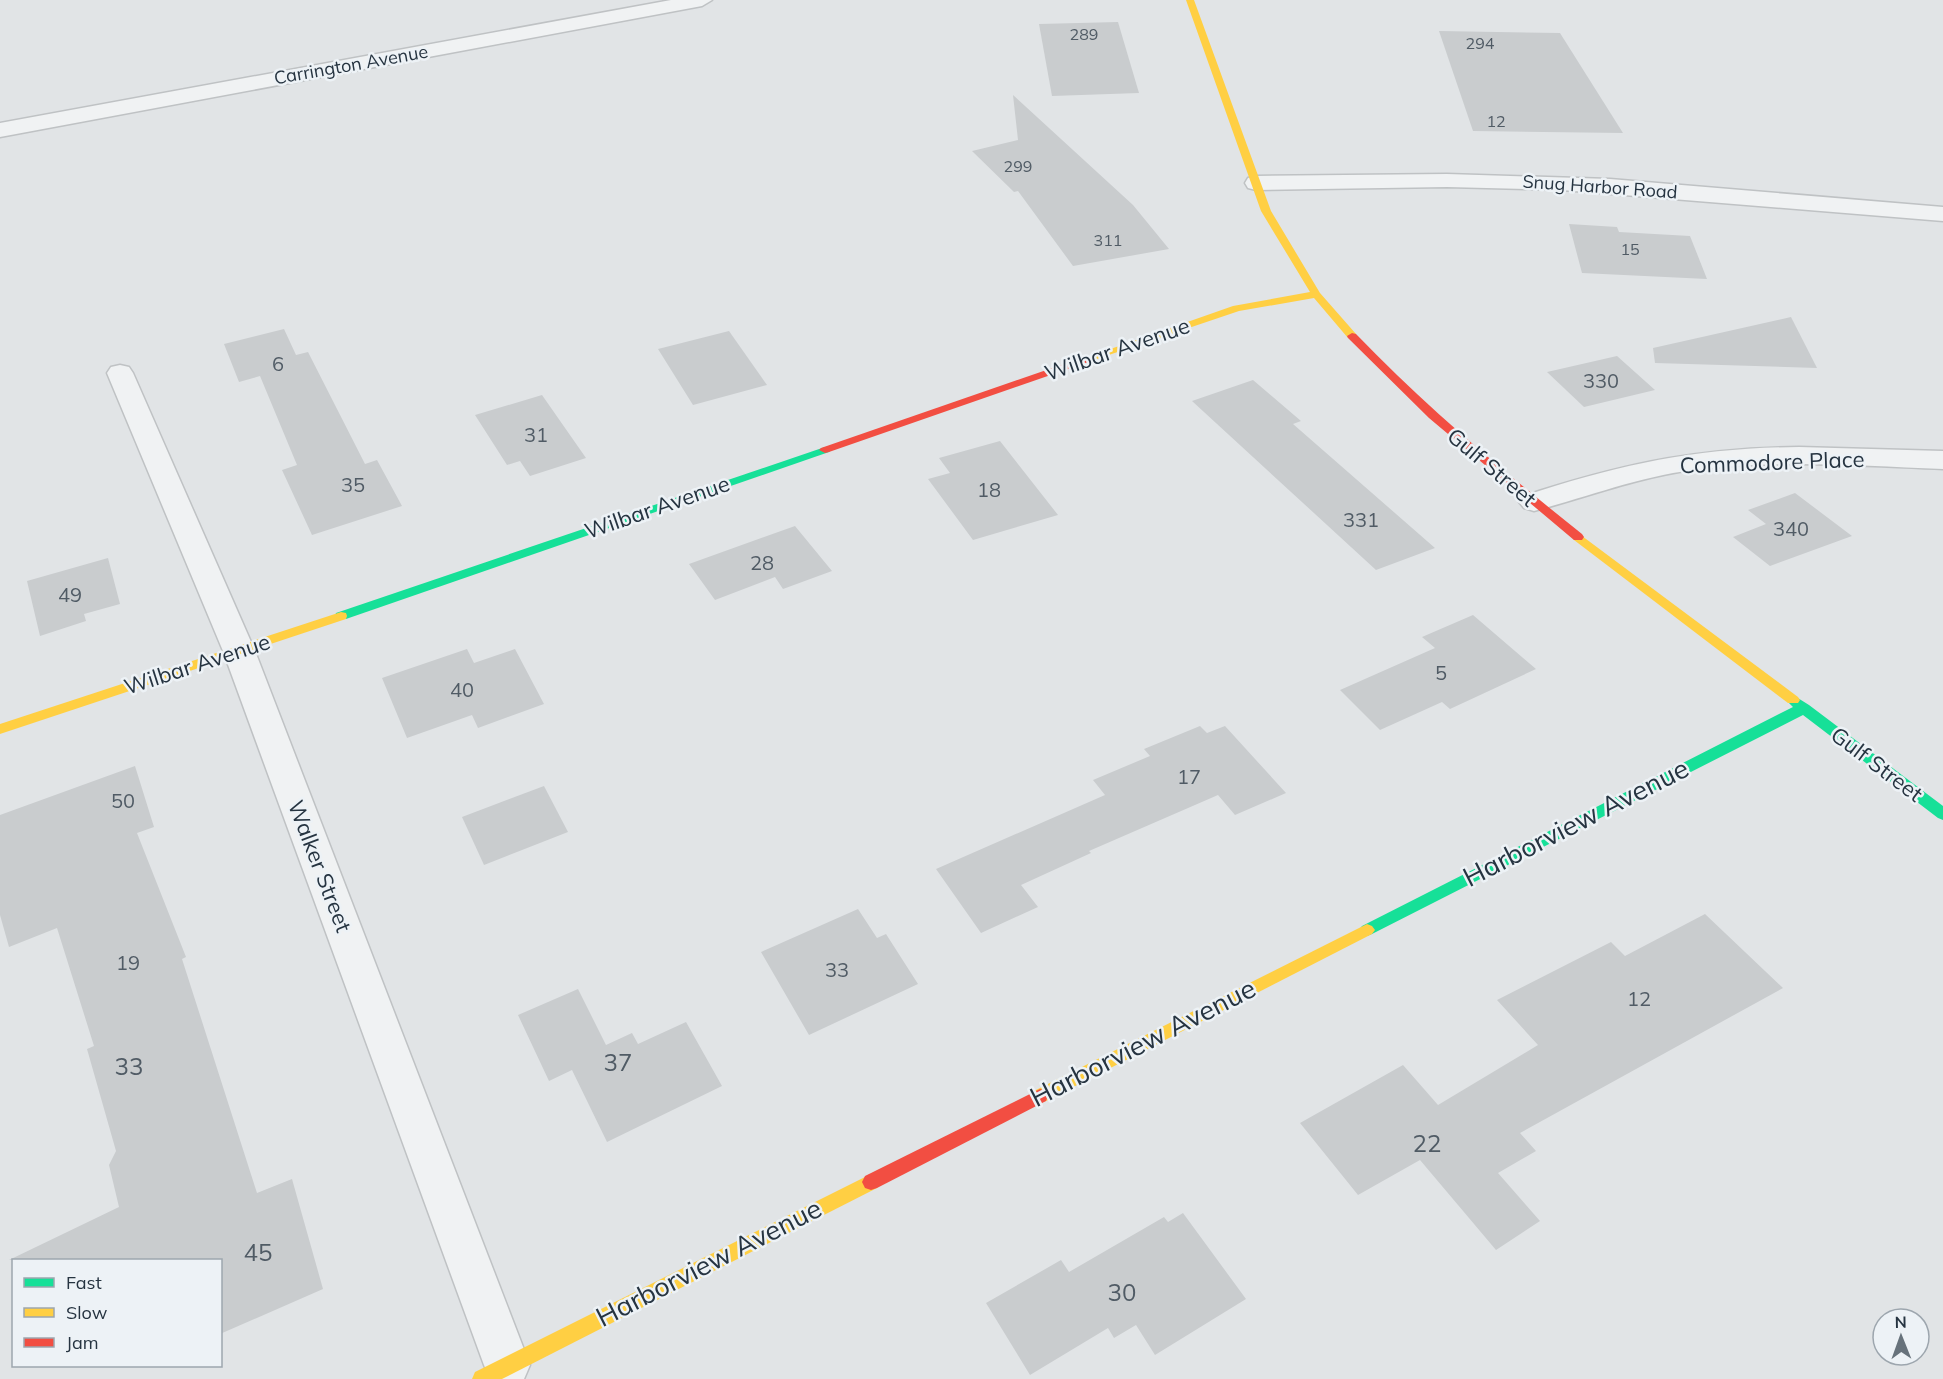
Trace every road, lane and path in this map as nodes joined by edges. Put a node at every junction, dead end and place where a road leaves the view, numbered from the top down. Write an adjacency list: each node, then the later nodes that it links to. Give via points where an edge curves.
1 (702, 0): 3 (street, Carrington Avenue)
2 (1190, 0): 4 (street, Gulf Street)
3 (0, 130)
4 (1256, 183): 5 (street, Snug Harbor Road, via 1564,183); 6 (street, Gulf Street, via 1277,232)
5 (1943, 214)
6 (1316, 294): 9 (street, Gulf Street, via 1396,383); 10 (street, Wilbar Avenue, via 1237,308)
7 (120, 373): 10 (street, Walker Street)
8 (1943, 460): 9 (street, Commodore Place, via 1812,457 1692,462 1657,467)
9 (1534, 502): 11 (street, Gulf Street)
10 (239, 651): 12 (street, Wilbar Avenue); 14 (street, Walker Street)
11 (1804, 708): 13 (street, Gulf Street); 14 (street, Harborview Avenue)
12 (0, 729)
13 (1943, 813)
14 (495, 1372)

